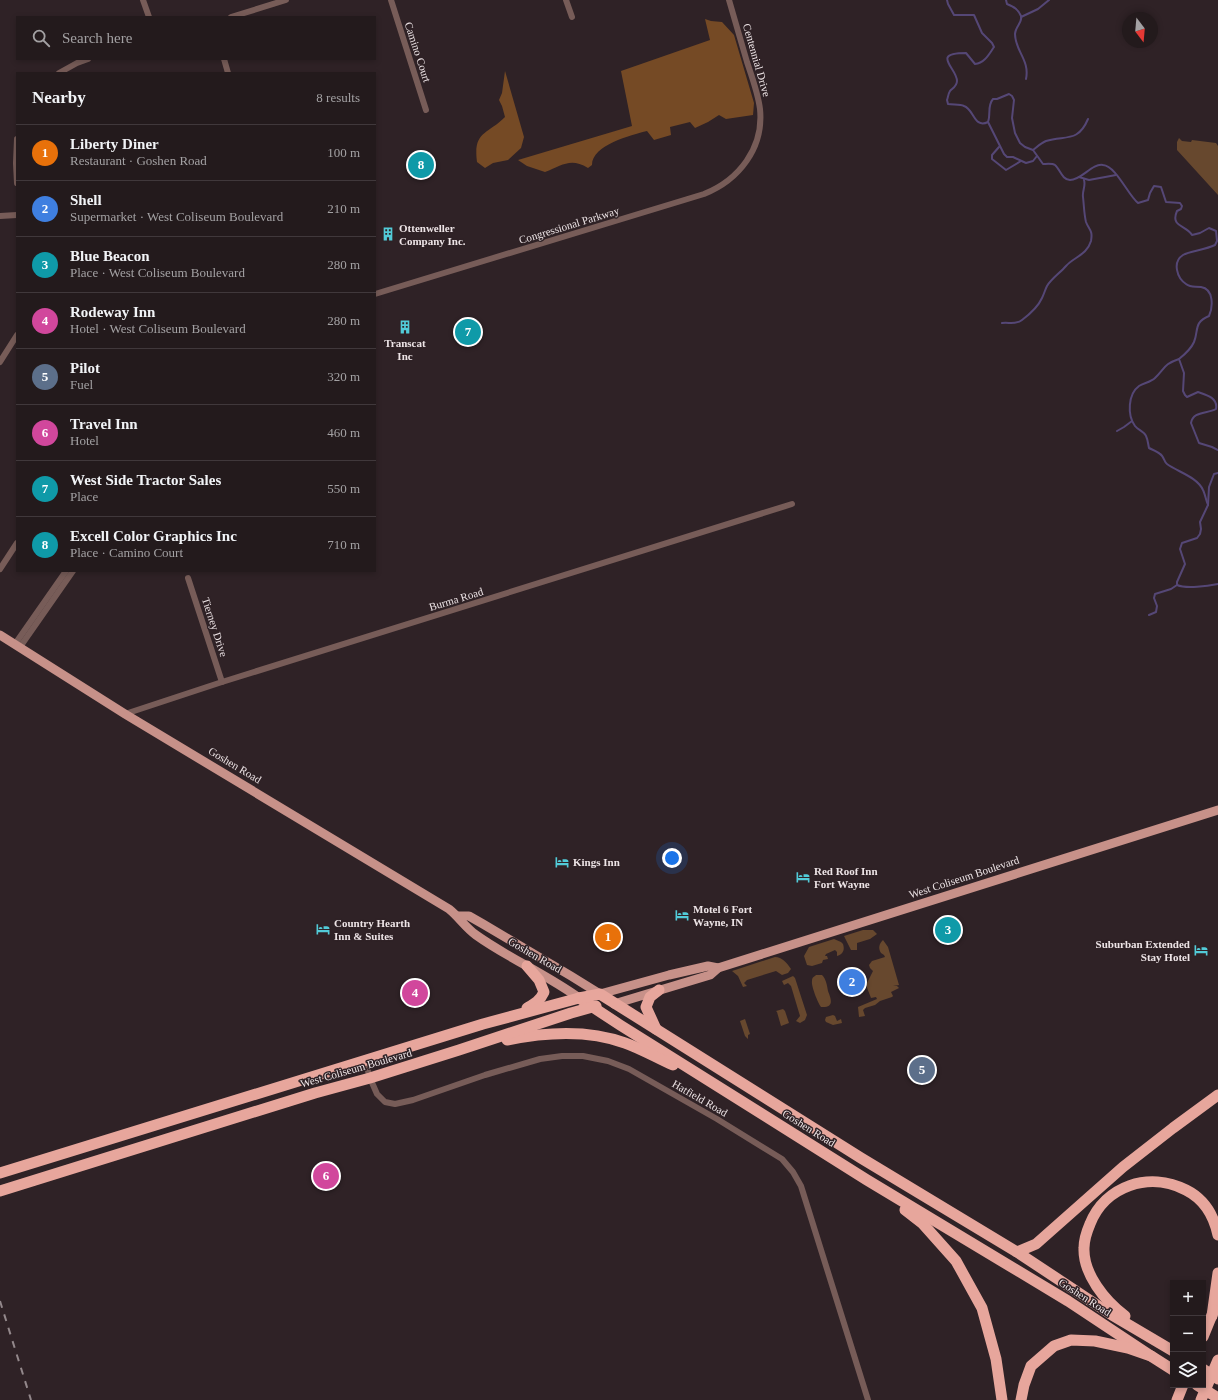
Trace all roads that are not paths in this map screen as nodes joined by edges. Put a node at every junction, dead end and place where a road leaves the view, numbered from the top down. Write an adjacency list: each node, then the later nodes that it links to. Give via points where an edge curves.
1 (144, 0): 6 (street)
2 (286, 0): 7 (street)
3 (391, 0): 13 (street, Camino Court)
4 (566, 0): 8 (street)
5 (729, 0): 14 (street, Centennial Drive, via 759,102 760,126)
6 (149, 16)
7 (234, 16)
8 (572, 17)
9 (85, 60): 11 (street)
10 (224, 60): 12 (street)
11 (61, 72)
12 (228, 72)
13 (426, 110)
14 (753, 150): 17 (street, Congressional Parkway, via 735,175 704,194)
15 (16, 215): 16 (street)
16 (0, 216)
17 (376, 294)
18 (16, 337): 19 (street)
19 (0, 362)
20 (792, 504): 28 (street, Burma Road)
21 (16, 545): 22 (street)
22 (0, 569)
23 (65, 572): 27 (street)
24 (71, 572): 27 (street)
25 (188, 578): 28 (street, Tierney Drive)
26 (0, 634): 27 (main road, Goshen Road)
27 (17, 646): 29 (main road, Goshen Road)
28 (222, 682): 29 (street, Burma Road)
29 (125, 714): 31 (main road, Goshen Road)
30 (1218, 810): 33 (main road, West Coliseum Boulevard)
31 (458, 916): 32 (main road, Goshen Road, via 476,935); 35 (main road, Goshen Road, via 469,916)
32 (527, 966): 36 (main road, Goshen Road, via 564,986); 39 (highway, via 539,980 544,992 538,1001)
33 (718, 968): 34 (main road, West Coliseum Boulevard, via 710,975); 35 (main road, West Coliseum Boulevard, via 708,966)
34 (659, 990): 37 (main road, West Coliseum Boulevard); 40 (highway, via 650,996 646,1007)
35 (600, 994): 36 (highway, West Coliseum Boulevard); 37 (highway)
36 (579, 998): 38 (highway, Goshen Road); 39 (highway, West Coliseum Boulevard)
37 (614, 1004): 38 (highway, West Coliseum Boulevard); 40 (highway)
38 (592, 1007): 41 (highway, West Coliseum Boulevard); 44 (highway, Goshen Road)
39 (512, 1016): 42 (highway, West Coliseum Boulevard)
40 (658, 1031): 50 (highway)
41 (459, 1050): 43 (highway, West Coliseum Boulevard); 44 (highway, via 519,1038 557,1033 585,1033 625,1043)
42 (365, 1060): 43 (street); 46 (highway, West Coliseum Boulevard)
43 (370, 1078): 48 (highway, West Coliseum Boulevard); 65 (street, Hatfield Road, via 380,1099 390,1103 401,1103 540,1059 562,1056 608,1061 629,1069 782,1159 796,1175 803,1194)
44 (718, 1086): 47 (highway, Goshen Road)
45 (1218, 1095): 50 (highway, via 1123,1167 1036,1244)
46 (0, 1173)
47 (867, 1180): 57 (highway, Goshen Road, via 1068,1301); 66 (highway, via 923,1224 956,1261 982,1308 996,1359)
48 (0, 1191)
49 (1218, 1235): 55 (highway, via 1209,1211 1195,1195 1177,1186 1159,1182 1139,1182 1120,1189 1106,1199 1094,1213 1084,1248 1086,1264 1095,1284 1115,1309)
50 (1017, 1252): 55 (highway, via 1112,1315)
51 (1218, 1273): 53 (highway)
52 (1218, 1301): 53 (highway)
53 (1212, 1316): 54 (highway)
54 (1206, 1330)
55 (1160, 1343): 56 (highway)
56 (1170, 1349)
57 (1154, 1358): 59 (highway); 67 (highway, via 1128,1348 1095,1341 1071,1340 1054,1346 1031,1366)
58 (1218, 1360): 69 (highway)
59 (1170, 1368)
60 (1206, 1371): 61 (highway, bridge)
61 (1218, 1379)
62 (1182, 1388): 68 (highway)
63 (1202, 1388): 64 (highway, bridge)
64 (1218, 1398)
65 (868, 1400)
66 (1002, 1400)
67 (1021, 1400)
68 (1177, 1400)
69 (1201, 1400)

